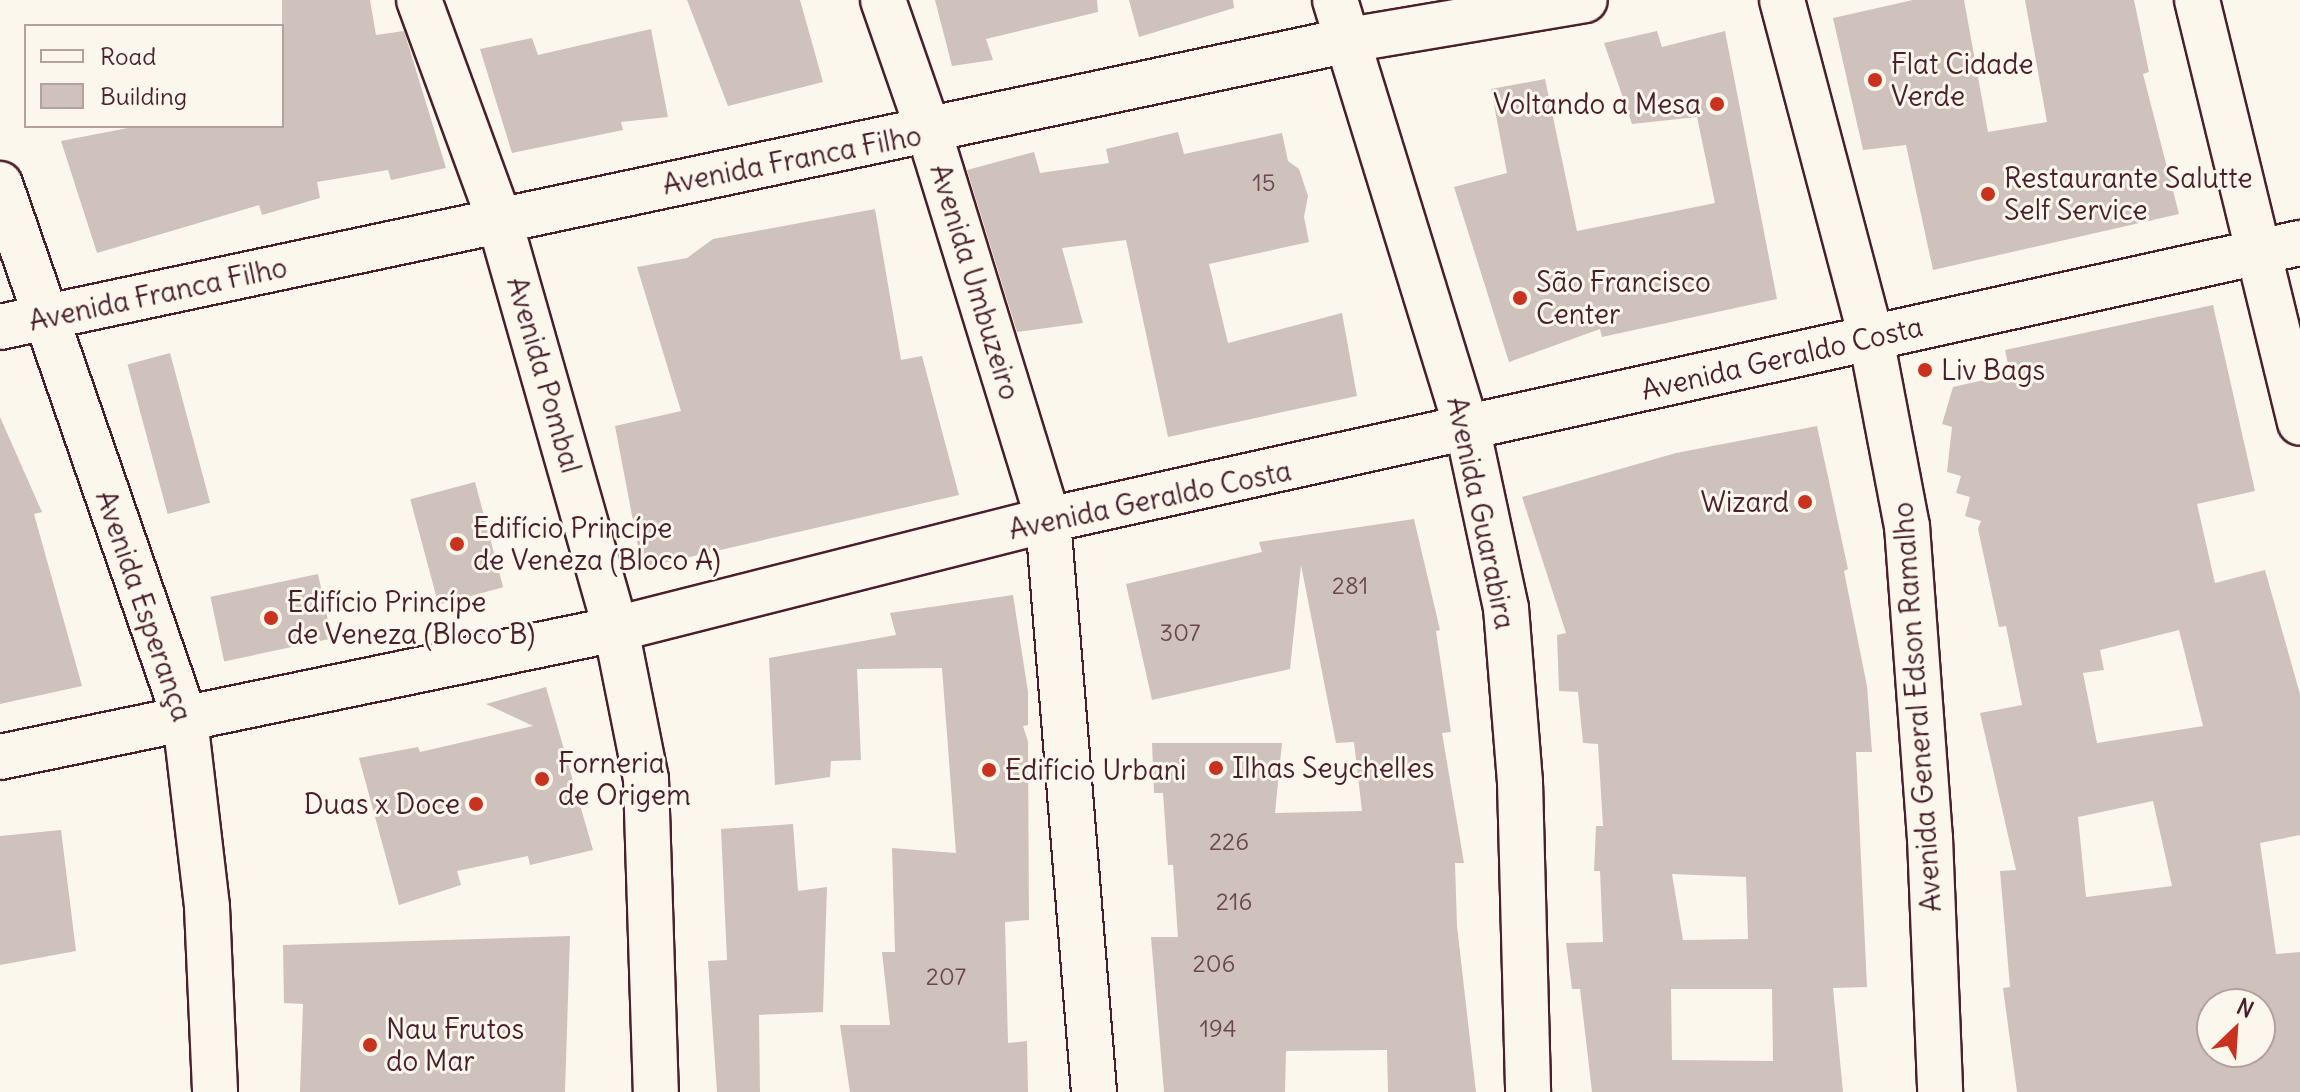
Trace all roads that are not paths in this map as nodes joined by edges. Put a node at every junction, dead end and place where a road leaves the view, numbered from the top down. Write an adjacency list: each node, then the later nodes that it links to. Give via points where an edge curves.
1 (419, 0): 10 (street, Avenida Pombal)
2 (883, 0): 8 (street, Avenida Umbuzeiro)
3 (1335, 0): 7 (street, Avenida Guarabira)
4 (1585, 0): 7 (street, Avenida Franca Filho)
5 (1782, 0): 15 (street, Avenida General Edson Ramalho)
6 (2197, 0): 12 (street)
7 (1349, 40): 8 (street, Avenida Franca Filho); 17 (street, Avenida Guarabira)
8 (929, 132): 10 (street, Avenida Franca Filho); 18 (street, Avenida Umbuzeiro)
9 (0, 184): 13 (street, Avenida Esperança)
10 (499, 219): 13 (street, Avenida Franca Filho); 19 (street, Avenida Pombal)
11 (2300, 243): 12 (street, Avenida Geraldo Costa)
12 (2257, 253): 15 (street, Avenida Geraldo Costa); 16 (street)
13 (45, 319): 14 (street, Avenida Franca Filho); 20 (street, Avenida Esperança)
14 (0, 327)
15 (1871, 338): 17 (street, Avenida Geraldo Costa); 26 (street, Avenida General Edson Ramalho, via 1907,526 1930,838)
16 (2300, 423)
17 (1468, 431): 18 (street, Avenida Geraldo Costa); 25 (street, Avenida Guarabira, via 1506,608 1520,782)
18 (1048, 520): 19 (street, Avenida Geraldo Costa); 24 (street, Avenida Umbuzeiro)
19 (616, 629): 20 (street, Avenida Geraldo Costa); 23 (street, Avenida Pombal, via 646,779)
20 (185, 719): 21 (street, Avenida Geraldo Costa); 22 (street, Avenida Esperança, via 207,907)
21 (0, 757)
22 (215, 1092)
23 (656, 1092)
24 (1094, 1092)
25 (1528, 1092)
26 (1940, 1092)

